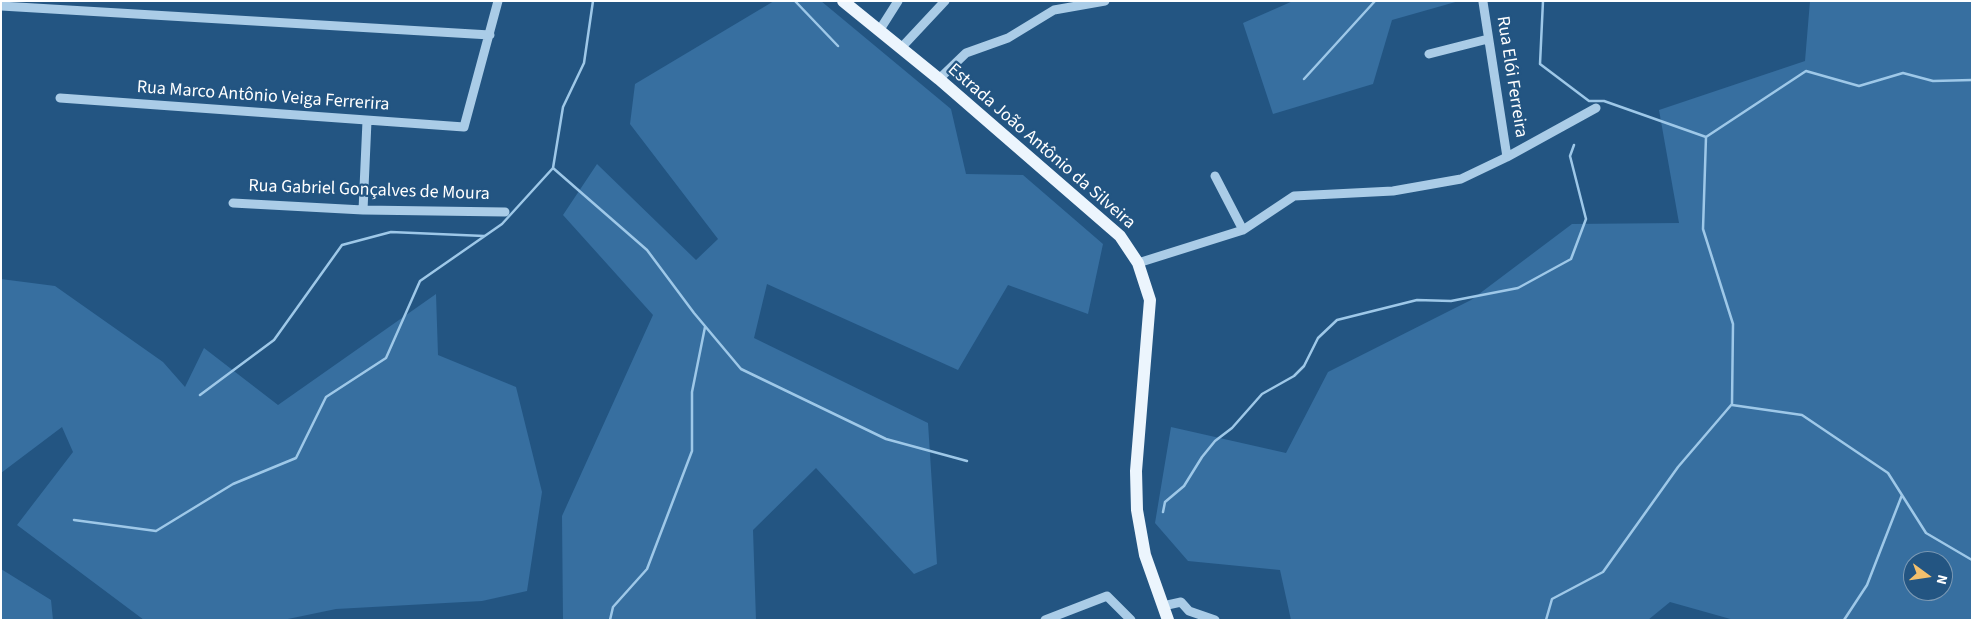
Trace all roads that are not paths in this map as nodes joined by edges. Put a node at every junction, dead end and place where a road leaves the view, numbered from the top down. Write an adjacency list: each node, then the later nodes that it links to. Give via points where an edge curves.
1 (498, 1): 10 (street)
2 (843, 1): 9 (main road, Estrada João Antônio da Silveira)
3 (898, 1): 9 (street)
4 (945, 1): 12 (street)
5 (1105, 1): 14 (street, via 1054,10 1008,38 966,53)
6 (1483, 2): 11 (street, Rua Elói Ferreira)
7 (1, 6): 8 (street)
8 (71, 6): 10 (street)
9 (879, 31): 12 (main road, Estrada João Antônio da Silveira)
10 (490, 35): 17 (street, Rua Marco Antônio Veiga Ferrerira, via 464,127)
11 (1488, 39): 13 (street); 18 (street, Rua Elói Ferreira)
12 (901, 48): 14 (main road, Estrada João Antônio da Silveira)
13 (1429, 54)
14 (939, 79): 24 (main road, Estrada João Antônio da Silveira, via 1120,236)
15 (60, 98): 17 (street, Rua Marco Antônio Veiga Ferrerira)
16 (1596, 108): 18 (street)
17 (367, 121): 21 (street)
18 (1507, 157): 23 (street, via 1461,179 1443,183 1393,191 1294,196)
19 (1215, 176): 23 (street)
20 (233, 203): 21 (street, Rua Gabriel Gonçalves de Moura)
21 (363, 210): 22 (street, Rua Gabriel Gonçalves de Moura)
22 (505, 212)
23 (1243, 230): 24 (street)
24 (1138, 263): 25 (main road, Estrada João Antônio da Silveira, via 1150,300 1136,471 1136,510 1145,556)
25 (1163, 606): 28 (main road, Estrada João Antônio da Silveira); 29 (street, via 1181,602 1189,611)
26 (1045, 620): 27 (street, via 1107,596)
27 (1131, 620)
28 (1168, 620)
29 (1215, 620)

